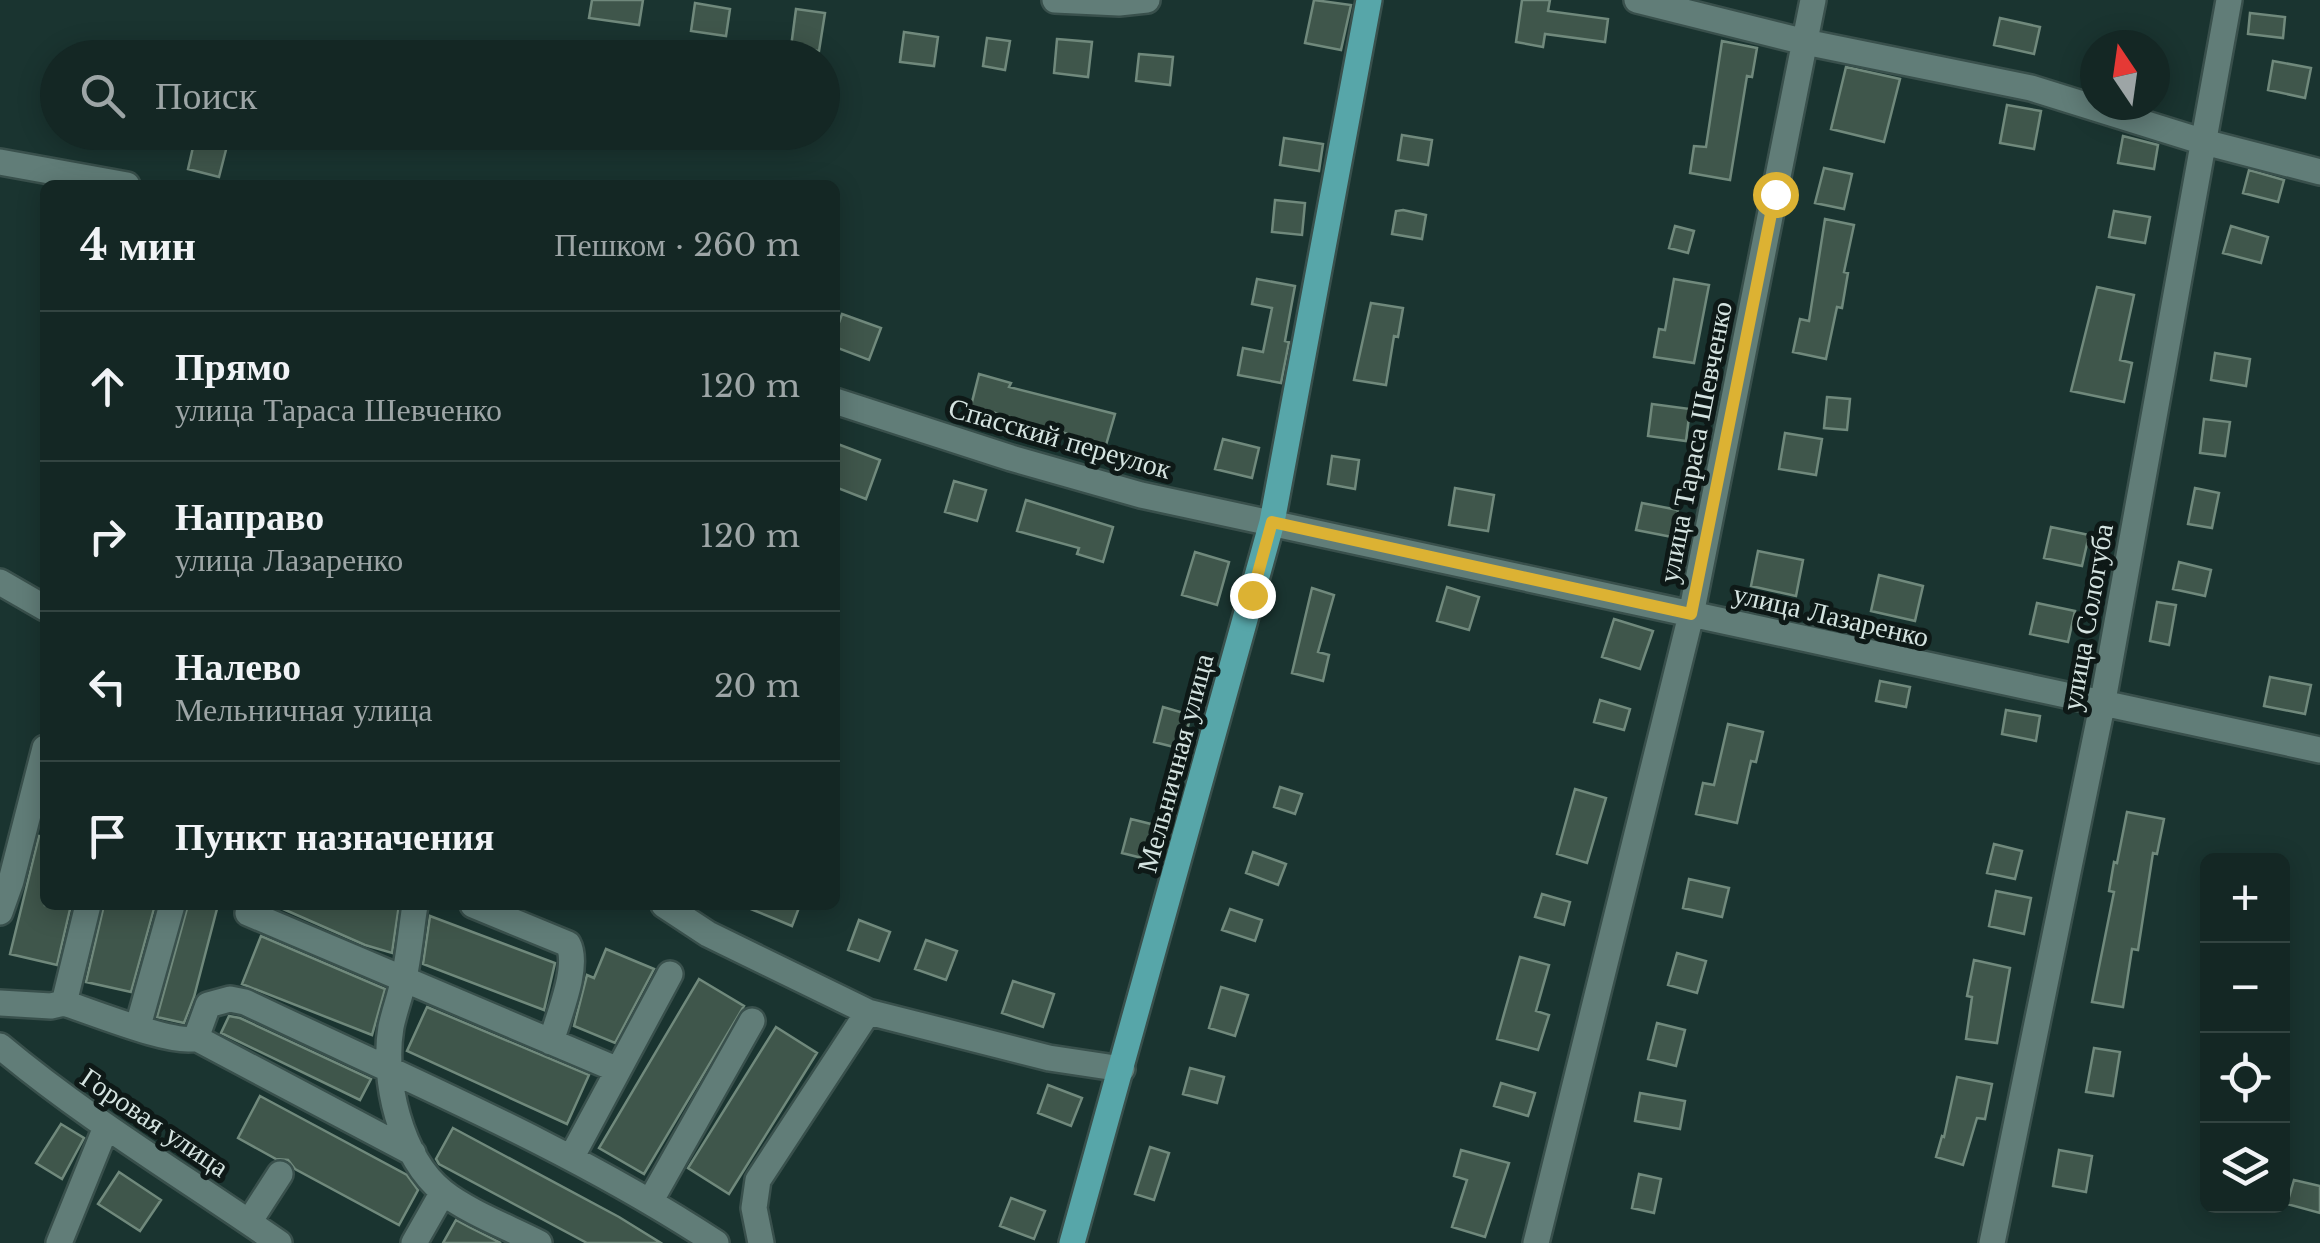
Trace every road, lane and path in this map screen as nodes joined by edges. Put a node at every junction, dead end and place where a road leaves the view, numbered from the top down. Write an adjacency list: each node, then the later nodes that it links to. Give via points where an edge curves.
1 (1055, 0): 2 (street)
2 (1147, 0)
3 (1369, 0): 13 (main road, Мельничная улица)
4 (1637, 0): 7 (street)
5 (1812, 0): 7 (street, улица Тараса Шевченко)
6 (2230, 0): 8 (street, улица Сологуба)
7 (1806, 42): 8 (street, via 2031,88); 16 (street, улица Тараса Шевченко)
8 (2204, 142): 10 (street); 17 (street, улица Сологуба)
9 (0, 162): 11 (street)
10 (2320, 172)
11 (99, 180)
12 (840, 403): 13 (street, Спасский переулок, via 1141,495)
13 (1272, 522): 16 (street, улица Лазаренко); 37 (main road, Мельничная улица)
14 (0, 582): 15 (street)
15 (40, 605)
16 (1691, 614): 17 (street, улица Лазаренко); 54 (street, улица Тараса Шевченко)
17 (2102, 706): 18 (street, улица Лазаренко); 55 (street, улица Сологуба)
18 (2320, 750)
19 (40, 768): 25 (street)
20 (87, 910): 30 (street)
21 (171, 910): 33 (street)
22 (414, 910): 28 (street)
23 (485, 910): 35 (street, via 568,944 574,955)
24 (672, 910): 31 (street)
25 (0, 912)
26 (248, 914): 28 (street)
27 (670, 974): 38 (street)
28 (404, 979): 35 (street); 39 (street, via 390,1029)
29 (0, 1003): 30 (street)
30 (64, 1003): 33 (street)
31 (868, 1012): 37 (street, via 1049,1058); 52 (street, via 758,1180 754,1208)
32 (752, 1021): 45 (street)
33 (138, 1026): 34 (street)
34 (196, 1038): 39 (street, via 208,1006 245,1002); 41 (street)
35 (550, 1042): 38 (street)
36 (0, 1046): 40 (street, Горовая улица)
37 (1122, 1069): 53 (main road, Мельничная улица)
38 (618, 1070): 42 (street)
39 (390, 1071): 41 (street); 42 (street)
40 (106, 1127): 46 (street, Горовая улица); 47 (street)
41 (413, 1153): 44 (street)
42 (571, 1158): 45 (street)
43 (280, 1174): 46 (street)
44 (443, 1192): 49 (street); 50 (street)
45 (652, 1200): 51 (street)
46 (249, 1222): 48 (street, Горовая улица)
47 (59, 1243)
48 (279, 1243)
49 (414, 1243)
50 (540, 1243)
51 (716, 1243)
52 (762, 1243)
53 (1072, 1243)
54 (1536, 1243)
55 (1992, 1243)

